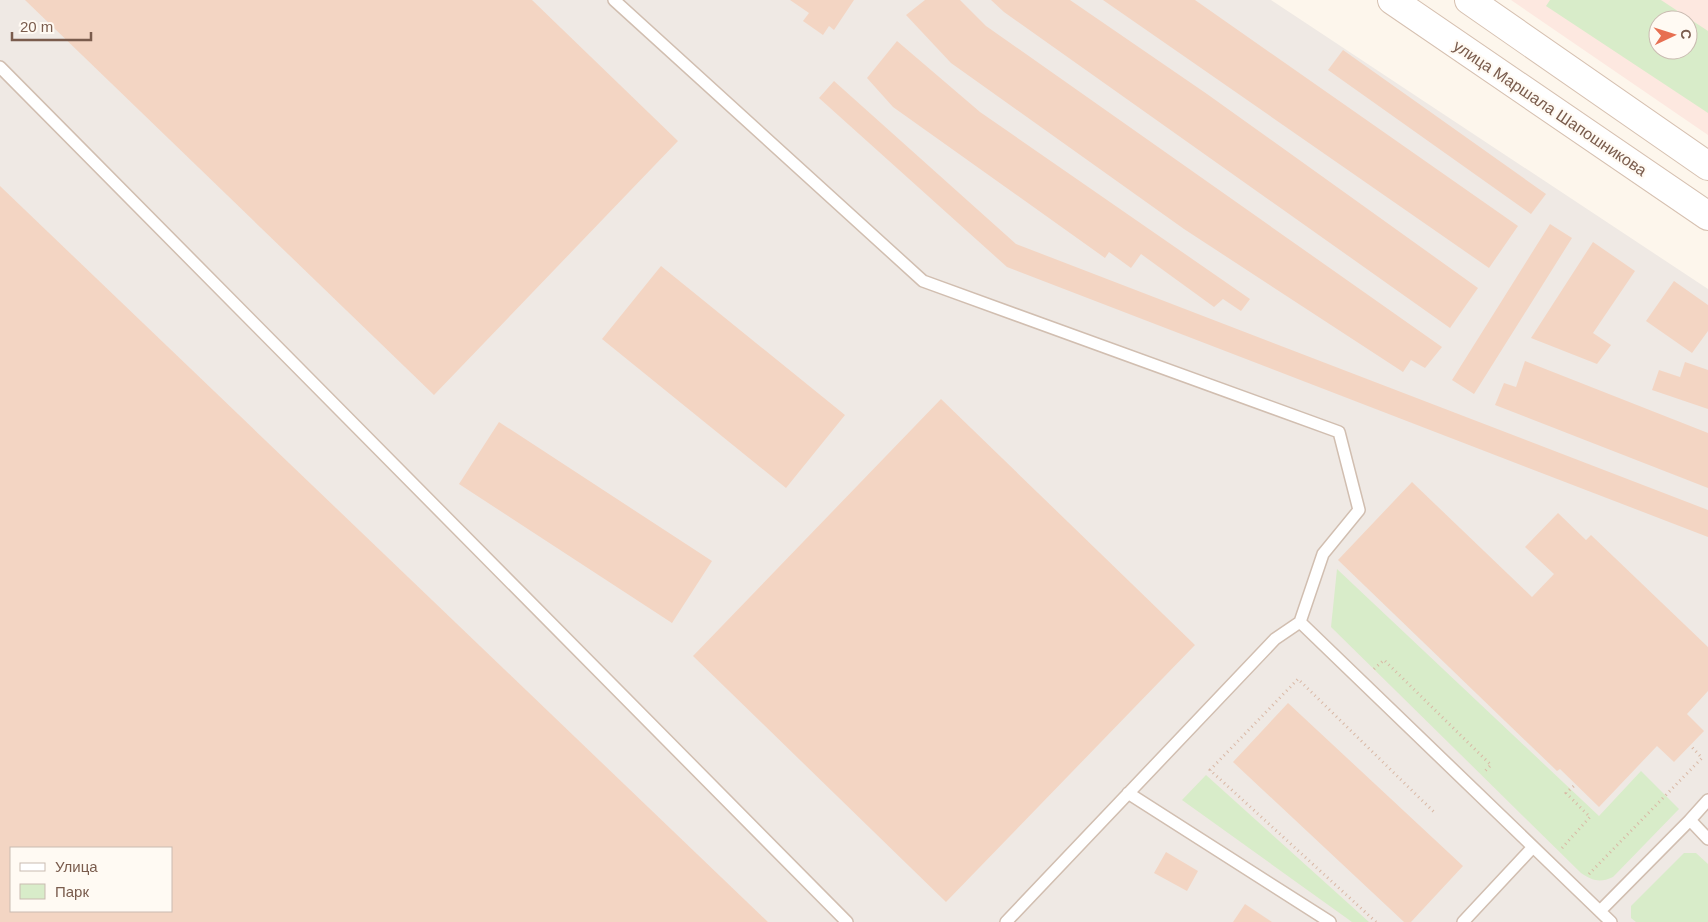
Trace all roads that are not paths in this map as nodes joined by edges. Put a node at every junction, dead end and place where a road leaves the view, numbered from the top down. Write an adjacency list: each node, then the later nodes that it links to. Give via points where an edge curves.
1 (614, 0): 7 (lane, via 923,281 1339,432 1359,510 1324,554)
2 (1392, 0): 6 (street, улица Маршала Шапошникова)
3 (1469, 0): 5 (street)
4 (0, 67): 14 (lane)
5 (1708, 166)
6 (1708, 216)
7 (1300, 622): 8 (lane, via 1275,640); 12 (lane)
8 (1128, 793): 15 (lane); 16 (lane)
9 (1708, 800): 10 (lane)
10 (1690, 820): 11 (lane); 13 (lane)
11 (1708, 839)
12 (1533, 847): 13 (lane); 17 (lane)
13 (1600, 911): 18 (lane)
14 (847, 922)
15 (1006, 922)
16 (1330, 922)
17 (1463, 922)
18 (1611, 922)

